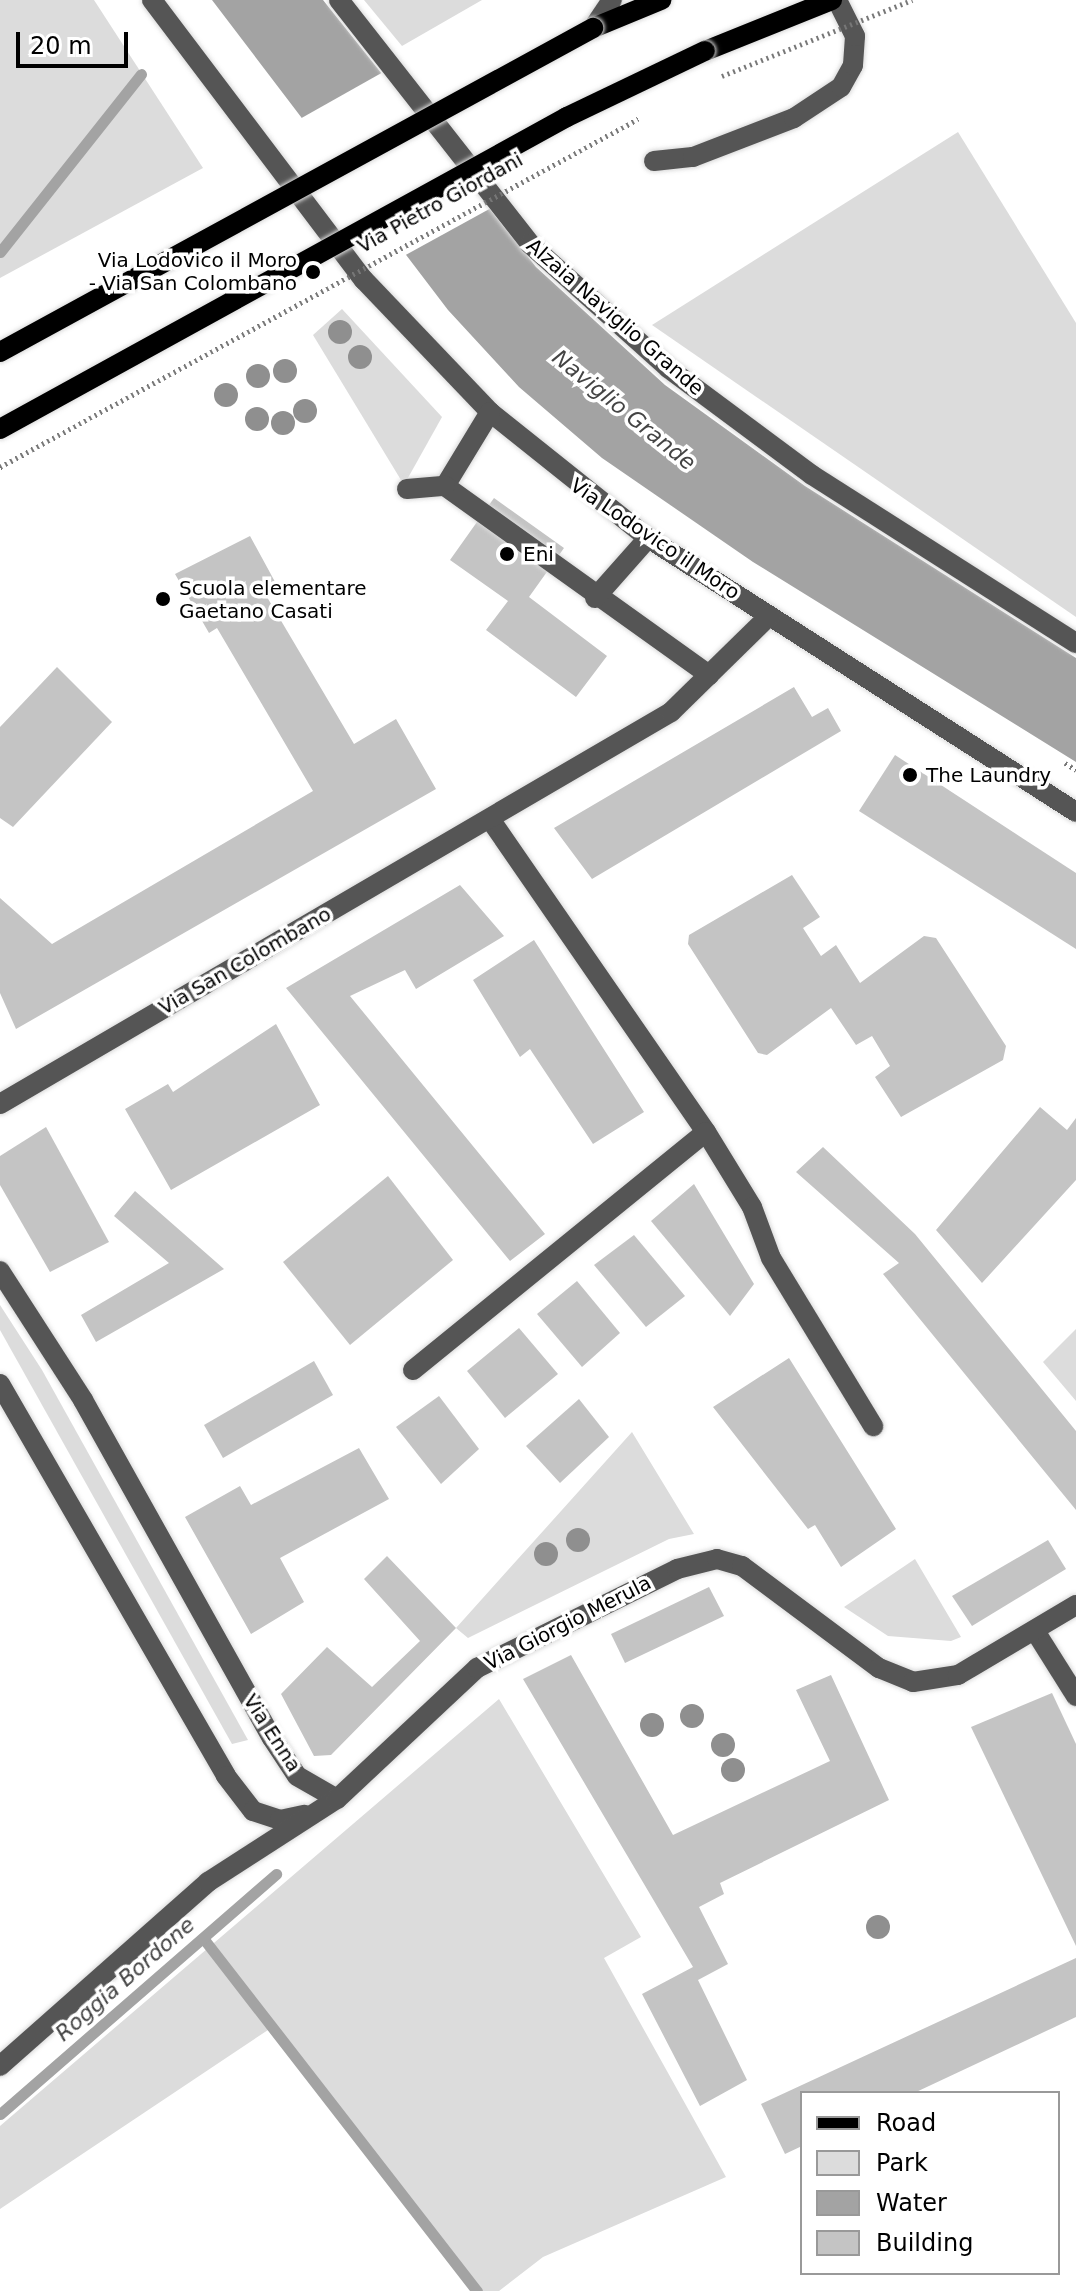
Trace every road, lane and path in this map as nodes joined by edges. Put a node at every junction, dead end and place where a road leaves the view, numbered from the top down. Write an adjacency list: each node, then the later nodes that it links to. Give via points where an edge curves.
1 (152, 0): 12 (street, Via Lodovico il Moro, via 364,280)
2 (339, 0): 20 (street, Alzaia Naviglio Grande, via 530,244 668,368 812,475)
3 (612, 0): 7 (street)
4 (661, 0): 7 (main road)
5 (835, 0): 10 (street, via 855,36 853,65 841,87 794,118 693,157); 13 (main road, Via Pietro Giordani, bridge, via 567,117)
6 (912, 0): 8 (path, bridge)
7 (593, 28): 11 (main road, bridge)
8 (705, 83)
9 (644, 116): 14 (path, Via Pietro Giordani, bridge)
10 (654, 161)
11 (0, 352)
12 (490, 412): 15 (street); 17 (street, Via Lodovico il Moro)
13 (0, 429)
14 (0, 467)
15 (445, 486): 16 (street); 18 (street)
16 (407, 489)
17 (648, 538): 18 (street); 19 (street, Via Lodovico il Moro)
18 (595, 598): 21 (street)
19 (769, 616): 21 (street, Via San Colombano); 24 (street, Via Lodovico il Moro)
20 (1076, 643)
21 (709, 675): 25 (street, Via San Colombano, via 671,712)
22 (1065, 763): 23 (path)
23 (1076, 770)
24 (1076, 812)
25 (490, 819): 26 (street, Via San Colombano); 27 (street)
26 (0, 1104)
27 (706, 1132): 29 (street); 31 (street, via 752,1207 771,1258)
28 (0, 1271): 35 (street, Via Enna, via 83,1400 272,1738 297,1776)
29 (413, 1370)
30 (0, 1384): 35 (street, via 226,1776 253,1811 280,1820)
31 (873, 1426)
32 (1076, 1605): 33 (street, Via Giorgio Merula)
33 (1035, 1631): 34 (street); 35 (street, Via Giorgio Merula, via 958,1675 913,1682 879,1668 742,1566 717,1559 690,1565 477,1668)
34 (1076, 1696)
35 (337, 1799): 36 (street, Via Giorgio Merula, via 208,1882)
36 (0, 2066)

